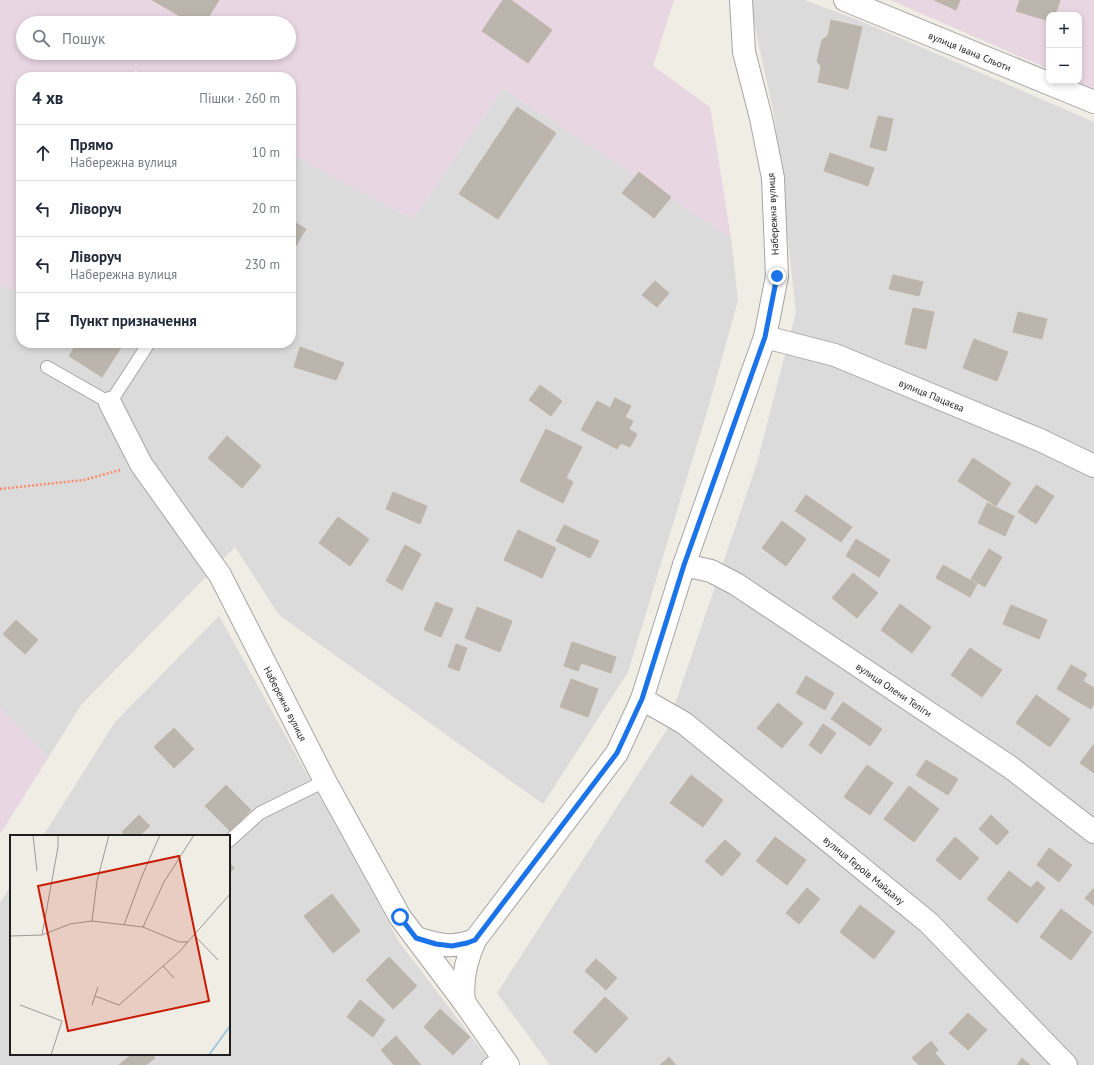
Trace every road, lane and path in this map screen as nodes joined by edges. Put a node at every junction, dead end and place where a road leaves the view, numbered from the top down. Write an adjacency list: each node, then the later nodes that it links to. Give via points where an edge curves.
1 (741, 0): 4 (street, Набережна вулиця, via 744,52 773,178 777,276)
2 (846, 0): 3 (street, вулиця Івана Сльоти)
3 (1094, 102)
4 (765, 337): 9 (street, вулиця Пацаєва, via 835,355 1040,440); 11 (street, Набережна вулиця)
5 (146, 348): 7 (lane)
6 (47, 367): 7 (lane)
7 (110, 403): 8 (street, Набережна вулиця)
8 (141, 464): 10 (path, via 84,480); 13 (street, Набережна вулиця, via 220,575)
9 (1094, 466)
10 (0, 489)
11 (684, 565): 12 (street, Набережна вулиця); 14 (street, вулиця Олени Теліги, via 710,571 736,584 1010,767)
12 (642, 699): 17 (street, Набережна вулиця, via 617,753); 20 (street, вулиця Героїв Майдану, via 684,724 929,923)
13 (325, 781): 15 (lane, via 260,813); 16 (street, Набережна вулиця, via 400,917)
14 (1094, 832)
15 (230, 840)
16 (416, 938): 17 (street, via 444,946 460,945); 18 (street, Набережна вулиця)
17 (475, 940): 18 (street, Набережна вулиця, via 463,974)
18 (464, 1002): 19 (street, Набережна вулиця)
19 (499, 1062)
20 (1066, 1065)

